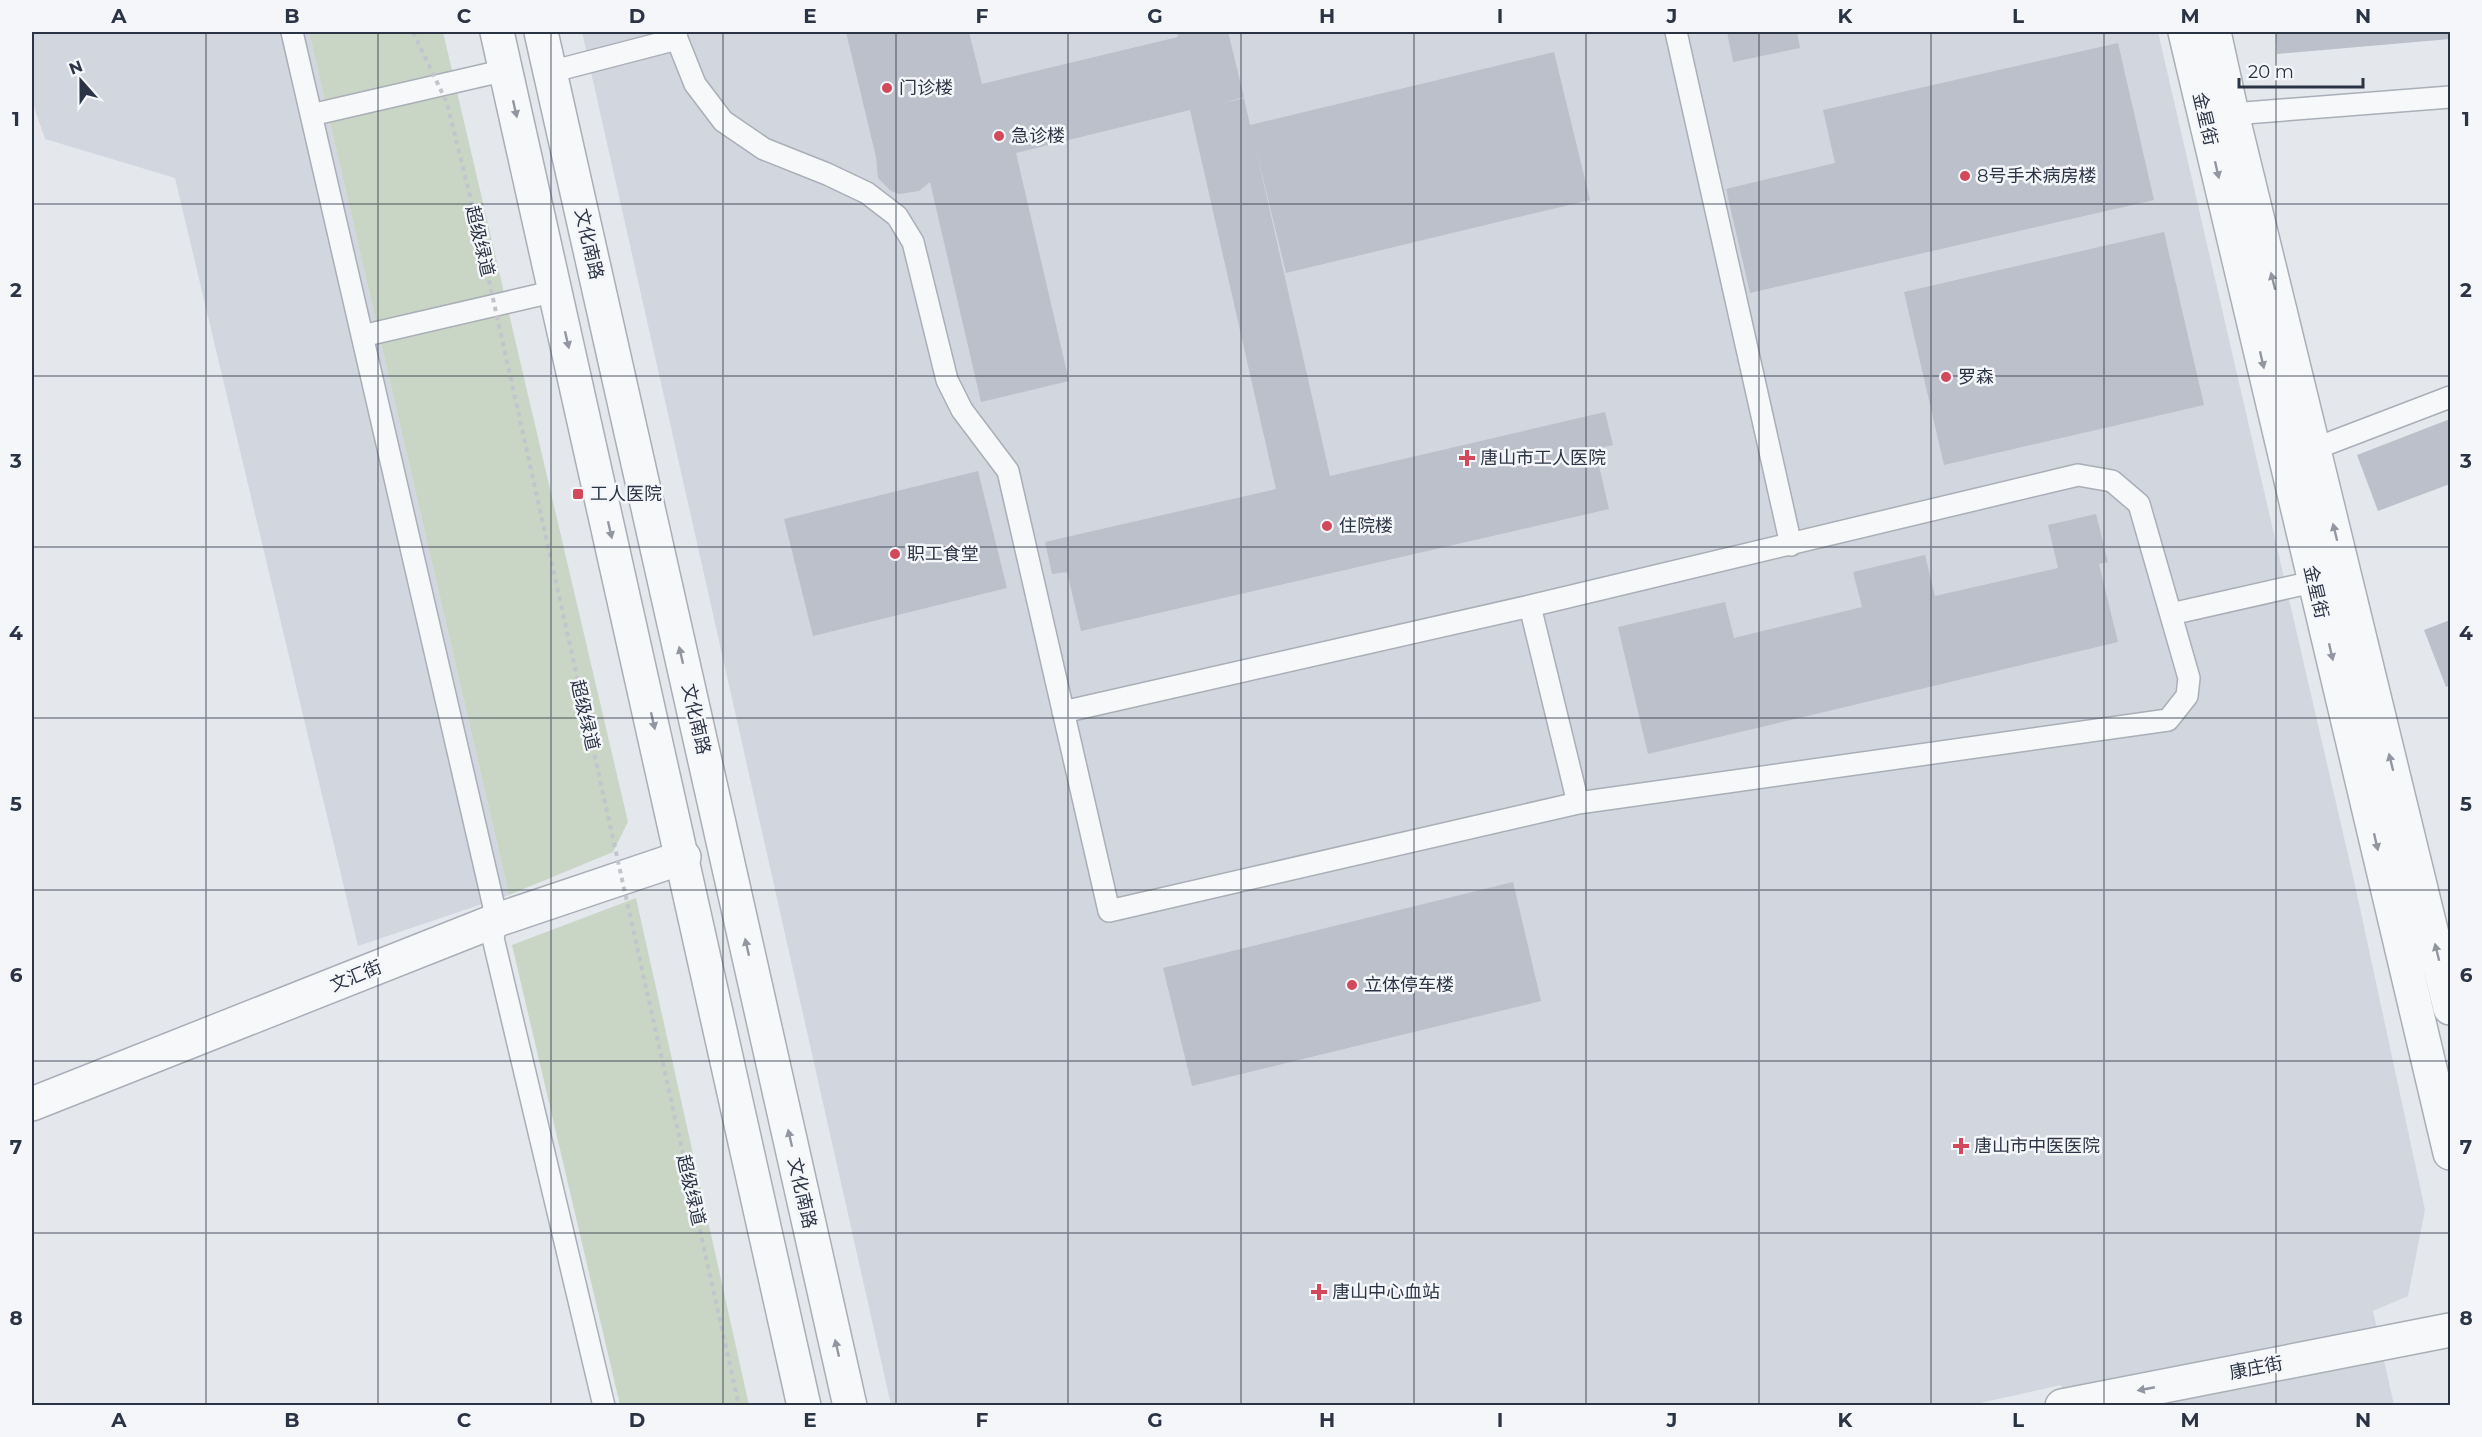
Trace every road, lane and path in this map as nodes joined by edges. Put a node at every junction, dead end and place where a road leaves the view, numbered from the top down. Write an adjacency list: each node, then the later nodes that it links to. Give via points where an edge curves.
1 (292, 32): 13 (lane)
2 (413, 32): 34 (path, 超级绿道, bridge, via 447,103 472,204)
3 (497, 32): 9 (street)
4 (542, 32): 10 (street, 文化南路)
5 (1676, 32): 19 (lane)
6 (2185, 32): 17 (street, 金星街, one-way to 17)
7 (2214, 32): 12 (street, 金星街)
8 (676, 35): 10 (lane); 24 (lane, via 695,84 723,121 764,149 867,193 897,216 913,242 948,380 962,410 1008,471)
9 (506, 70): 13 (lane); 14 (street, one-way to 14)
10 (550, 72): 36 (street, 文化南路, one-way to 10)
11 (2451, 97): 12 (lane)
12 (2232, 114): 18 (street, 金星街, one-way to 12)
13 (311, 115): 15 (lane)
14 (556, 291): 15 (lane); 26 (street, one-way to 26)
15 (362, 336): 27 (lane)
16 (2451, 398): 18 (lane)
17 (2279, 434): 18 (lane); 21 (street, 金星街)
18 (2314, 449): 20 (street, 金星街, one-way to 18)
19 (1791, 545): 22 (lane); 23 (lane, via 2078,474 2112,481 2139,504)
20 (2346, 576): 21 (lane); 28 (street, 金星街, one-way to 20)
21 (2314, 581): 23 (lane); 30 (street, 金星街, one-way to 30)
22 (1530, 606): 24 (lane); 25 (lane)
23 (2171, 614): 25 (lane, via 2189,678 2187,696 2168,720)
24 (1063, 712): 25 (lane, via 1109,911)
25 (1578, 803)
26 (684, 857): 27 (street, 文汇街); 35 (street)
27 (497, 920): 29 (street, 文汇街); 33 (lane, via 493,938)
28 (2451, 1008)
29 (32, 1104)
30 (2451, 1152)
31 (2451, 1330): 37 (street, 康庄街, one-way to 37)
32 (2451, 1347): 38 (street, 康庄街)
33 (604, 1406)
34 (739, 1406)
35 (804, 1406)
36 (850, 1406)
37 (2062, 1406)
38 (2171, 1406)

